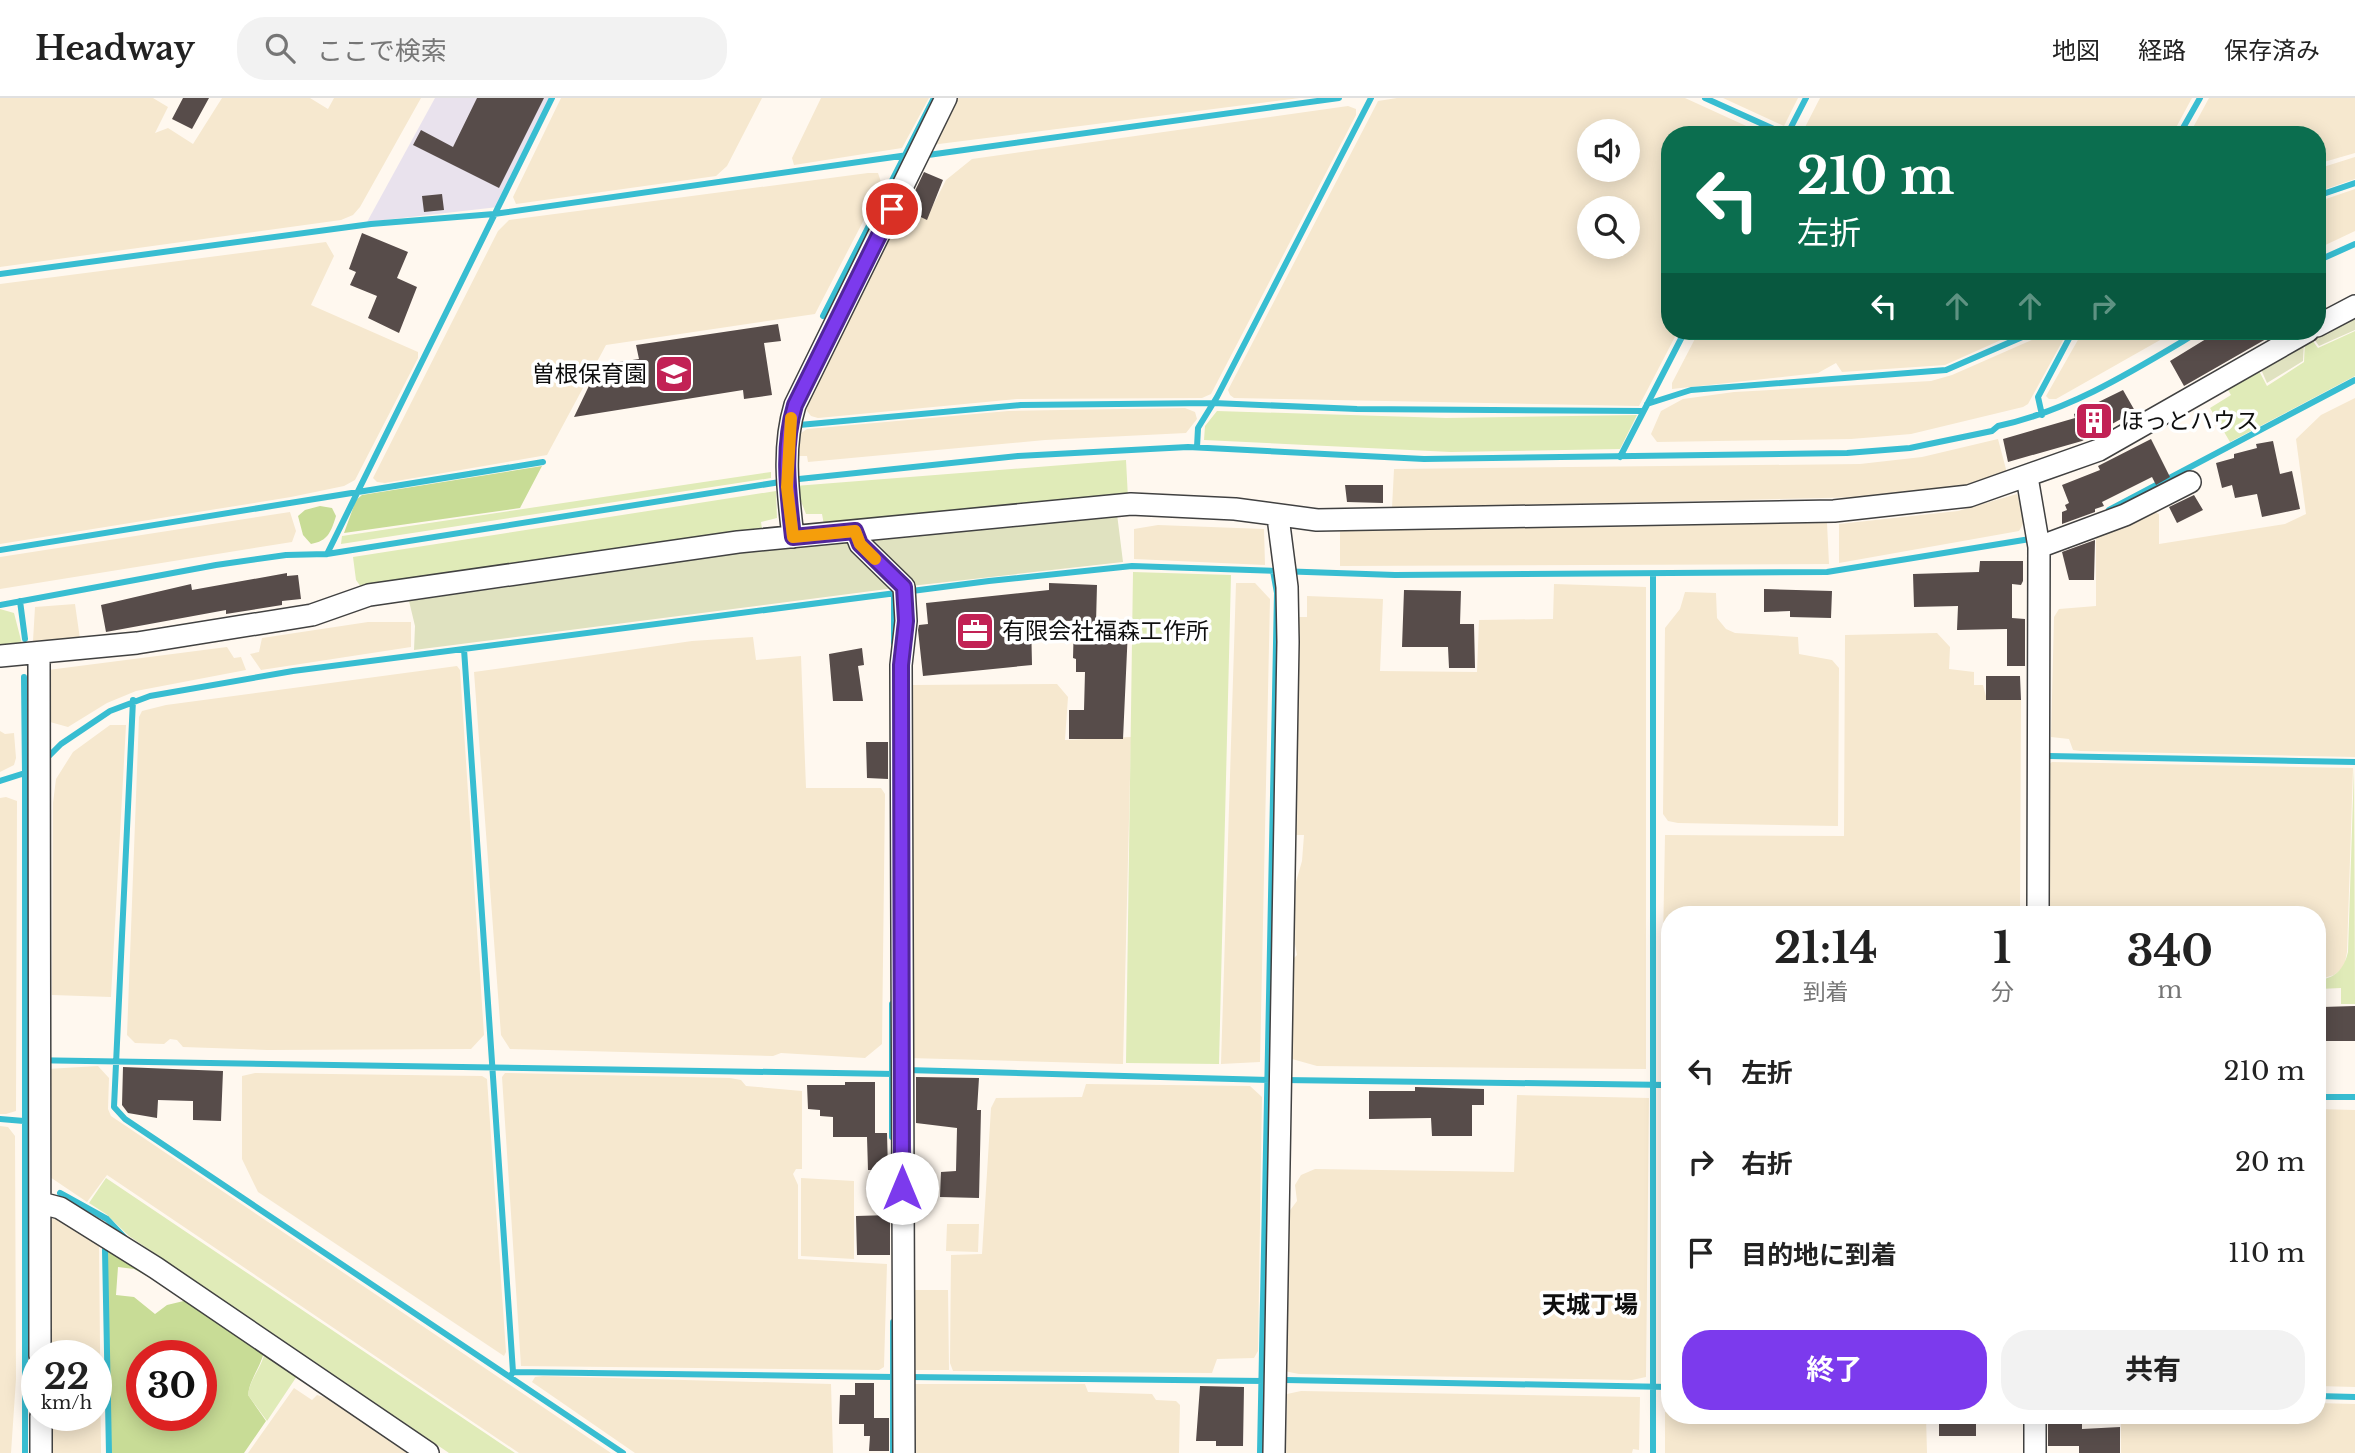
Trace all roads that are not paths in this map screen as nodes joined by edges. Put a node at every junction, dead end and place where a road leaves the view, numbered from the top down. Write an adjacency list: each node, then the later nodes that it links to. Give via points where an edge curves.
1 (946, 98): 9 (street, via 805,379 790,422 787,479)
2 (2355, 306): 3 (street)
3 (2326, 321)
4 (2292, 340): 5 (street, via 2099,450)
5 (2027, 477): 7 (street, via 1969,496 1834,511); 10 (street)
6 (2190, 482): 10 (street, via 2126,515)
7 (1278, 517): 8 (street, via 1235,509 1132,504); 21 (street, via 1286,573 1288,642)
8 (855, 531): 9 (street); 20 (street, via 860,544 904,592 906,621 901,665)
9 (793, 537): 11 (street, via 672,550 369,595 313,615)
10 (2039, 547): 13 (street)
11 (39, 654): 12 (street); 14 (street)
12 (0, 656)
13 (2038, 906)
14 (41, 1203): 15 (street); 19 (street, via 60,1208 112,1240)
15 (40, 1340)
16 (2035, 1424): 22 (street)
17 (41, 1431): 18 (street)
18 (41, 1453)
19 (428, 1453)
20 (904, 1453)
21 (1274, 1453)
22 (2035, 1453)

